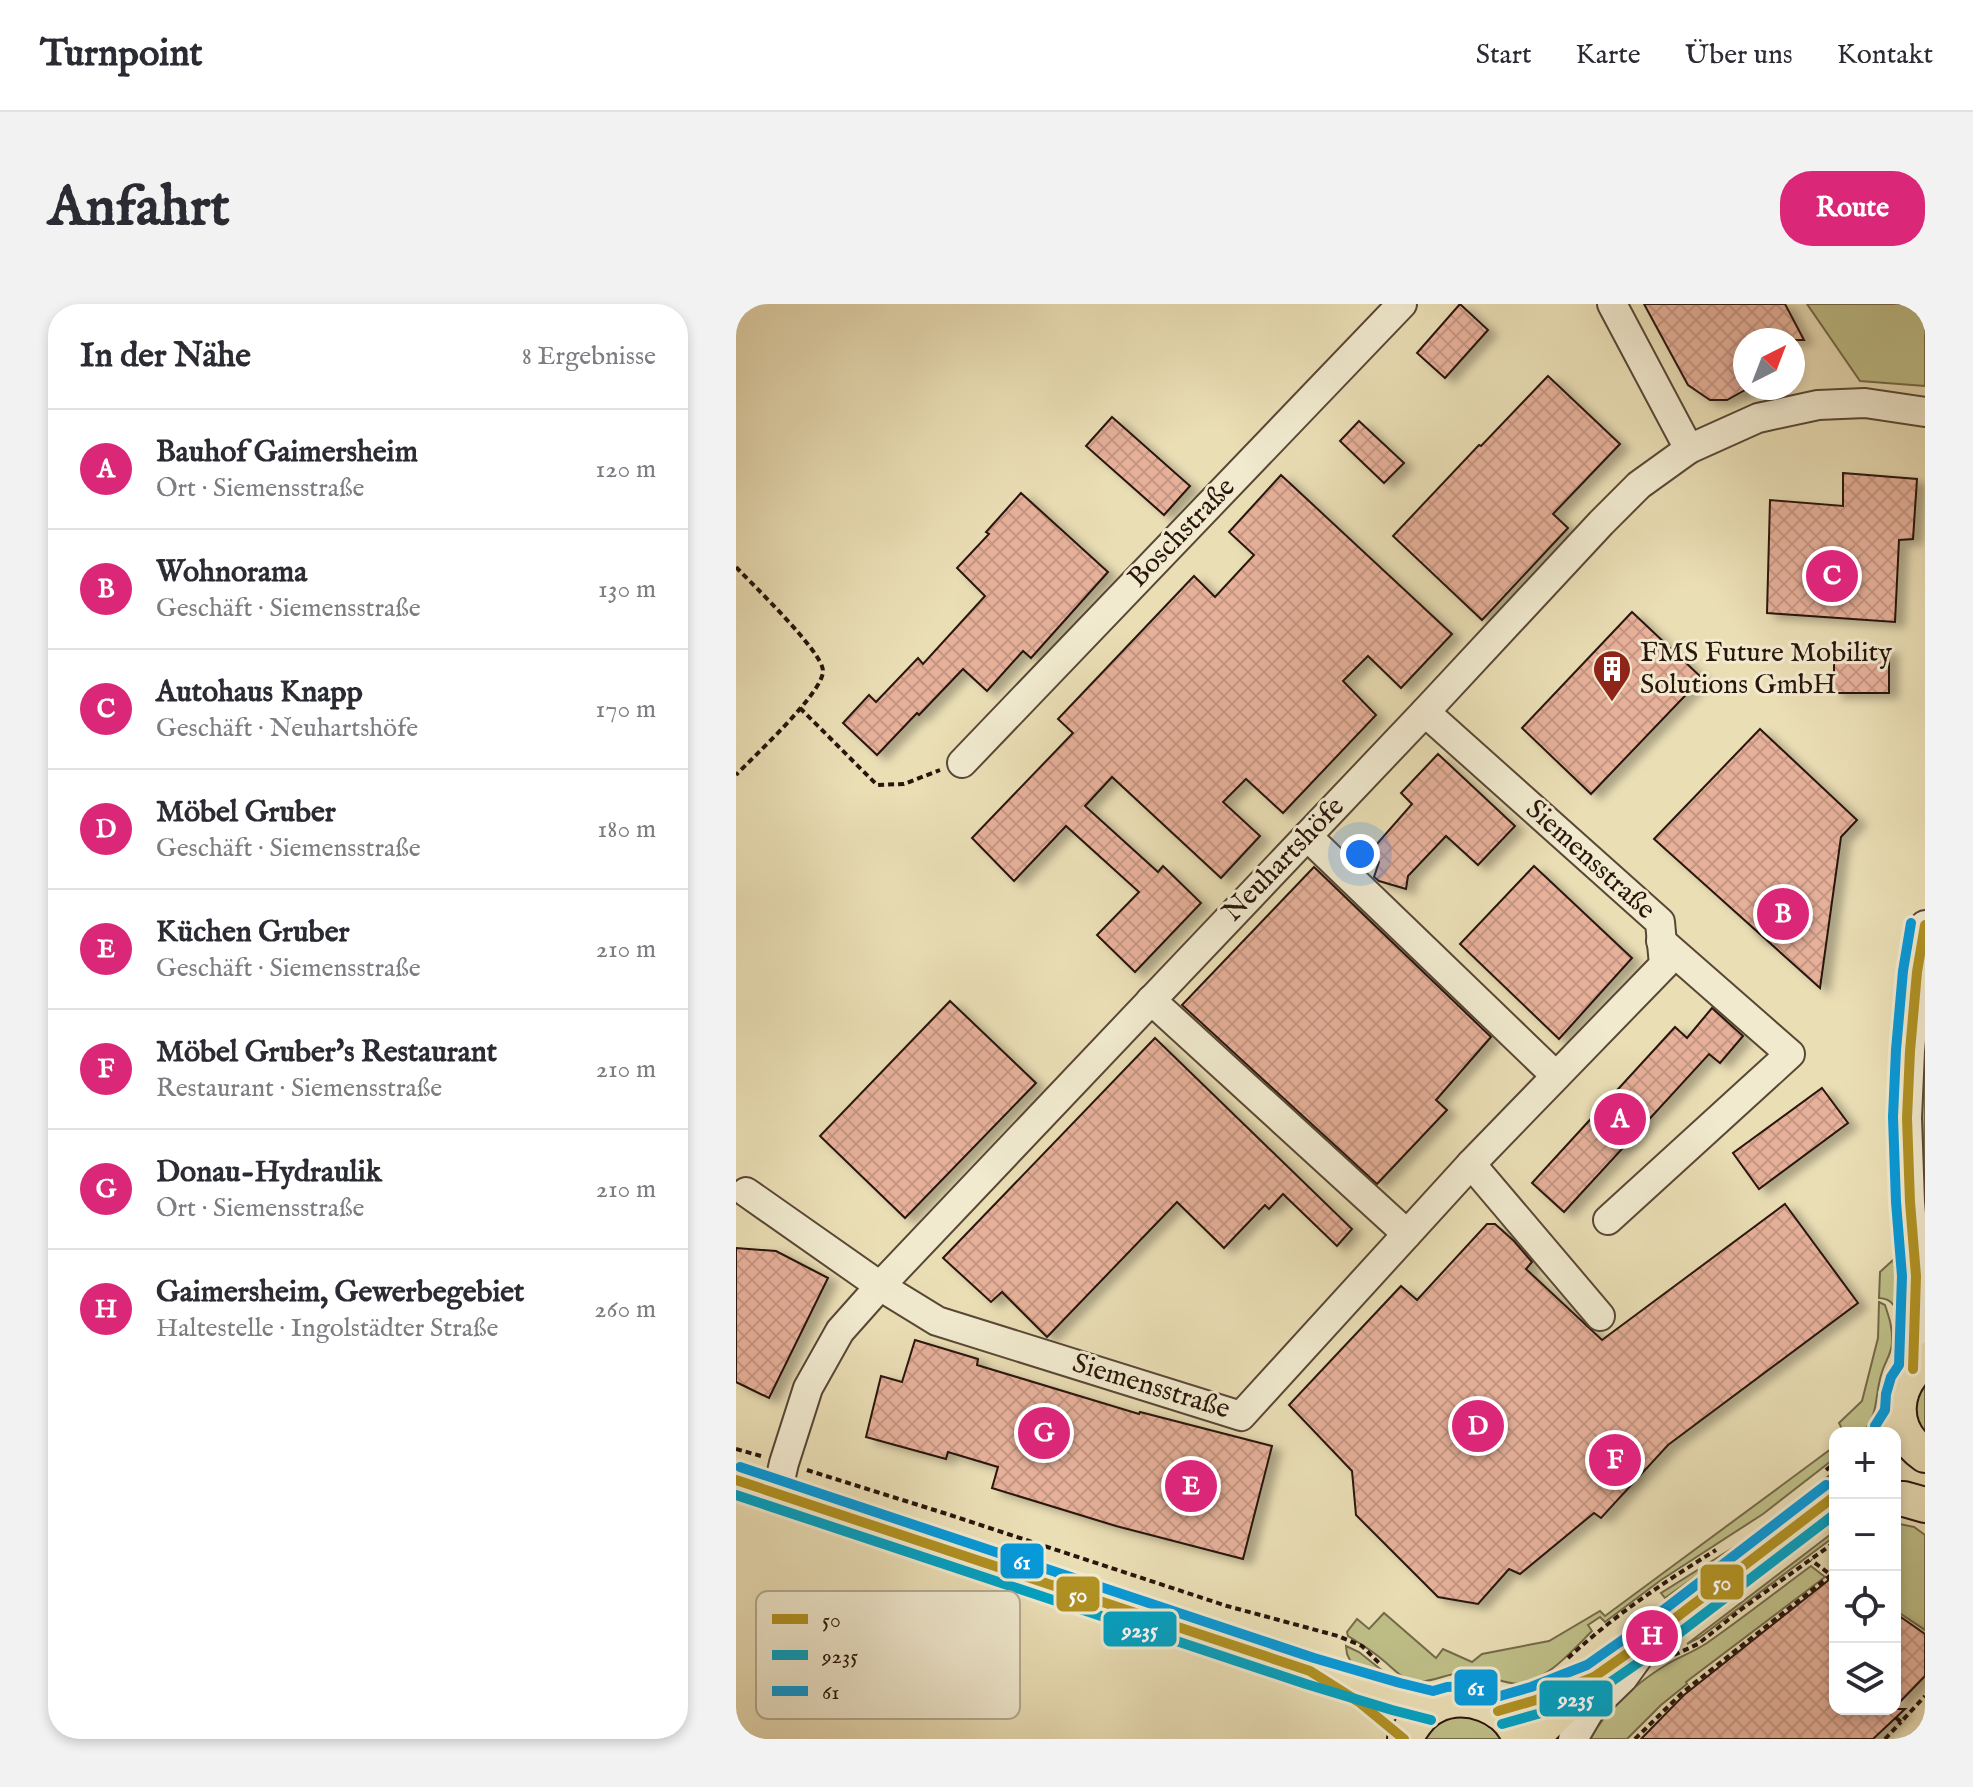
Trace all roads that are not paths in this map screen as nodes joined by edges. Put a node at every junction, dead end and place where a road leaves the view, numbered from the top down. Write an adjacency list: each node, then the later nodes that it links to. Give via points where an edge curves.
1 (1402, 304): 6 (street, Boschstraße)
2 (1612, 304): 4 (street)
3 (1925, 412): 4 (street, Neuhartshöfe, via 1865,403 1818,405 1758,418)
4 (1689, 449): 5 (street, Neuhartshöfe, via 1639,485)
5 (1425, 712): 7 (street, Neuhartshöfe); 9 (street, Siemensstraße, via 1660,922)
6 (962, 763)
7 (1307, 836): 11 (street, Neuhartshöfe); 12 (street)
8 (1925, 925): 10 (street)
9 (1661, 941): 12 (street, Siemensstraße, via 1664,965); 15 (street, via 1790,1054)
10 (1921, 972): 17 (street, via 1907,1118)
11 (1151, 1000): 16 (street); 18 (street, Neuhartshöfe)
12 (1556, 1076): 13 (street, Siemensstraße)
13 (1471, 1164): 16 (street, Siemensstraße); 19 (street)
14 (746, 1192): 18 (street)
15 (1608, 1220)
16 (1407, 1234): 18 (street, Siemensstraße, via 1241,1416 937,1321)
17 (1920, 1284): 20 (street)
18 (880, 1286): 23 (street, Neuhartshöfe, via 840,1331 808,1388)
19 (1600, 1316)
20 (1919, 1364): 21 (main road, via 1904,1383)
21 (1893, 1424): 22 (main road, via 1903,1429)
22 (1914, 1458)
23 (781, 1478): 24 (main road); 31 (main road)
24 (736, 1480)
25 (1829, 1485): 29 (main road)
26 (1901, 1499): 27 (main road)
27 (1925, 1505)
28 (1829, 1520): 29 (main road)
29 (1797, 1525): 30 (main road)
30 (1660, 1647): 32 (main road); 38 (street, via 1590,1710)
31 (1310, 1671): 33 (main road); 35 (main road, via 1384,1719)
32 (1594, 1677): 34 (main road); 37 (main road)
33 (1434, 1706): 34 (main road, via 1467,1700); 35 (main road)
34 (1498, 1711): 36 (main road)
35 (1404, 1739)
36 (1520, 1739)
37 (1531, 1739)
38 (1573, 1739)

